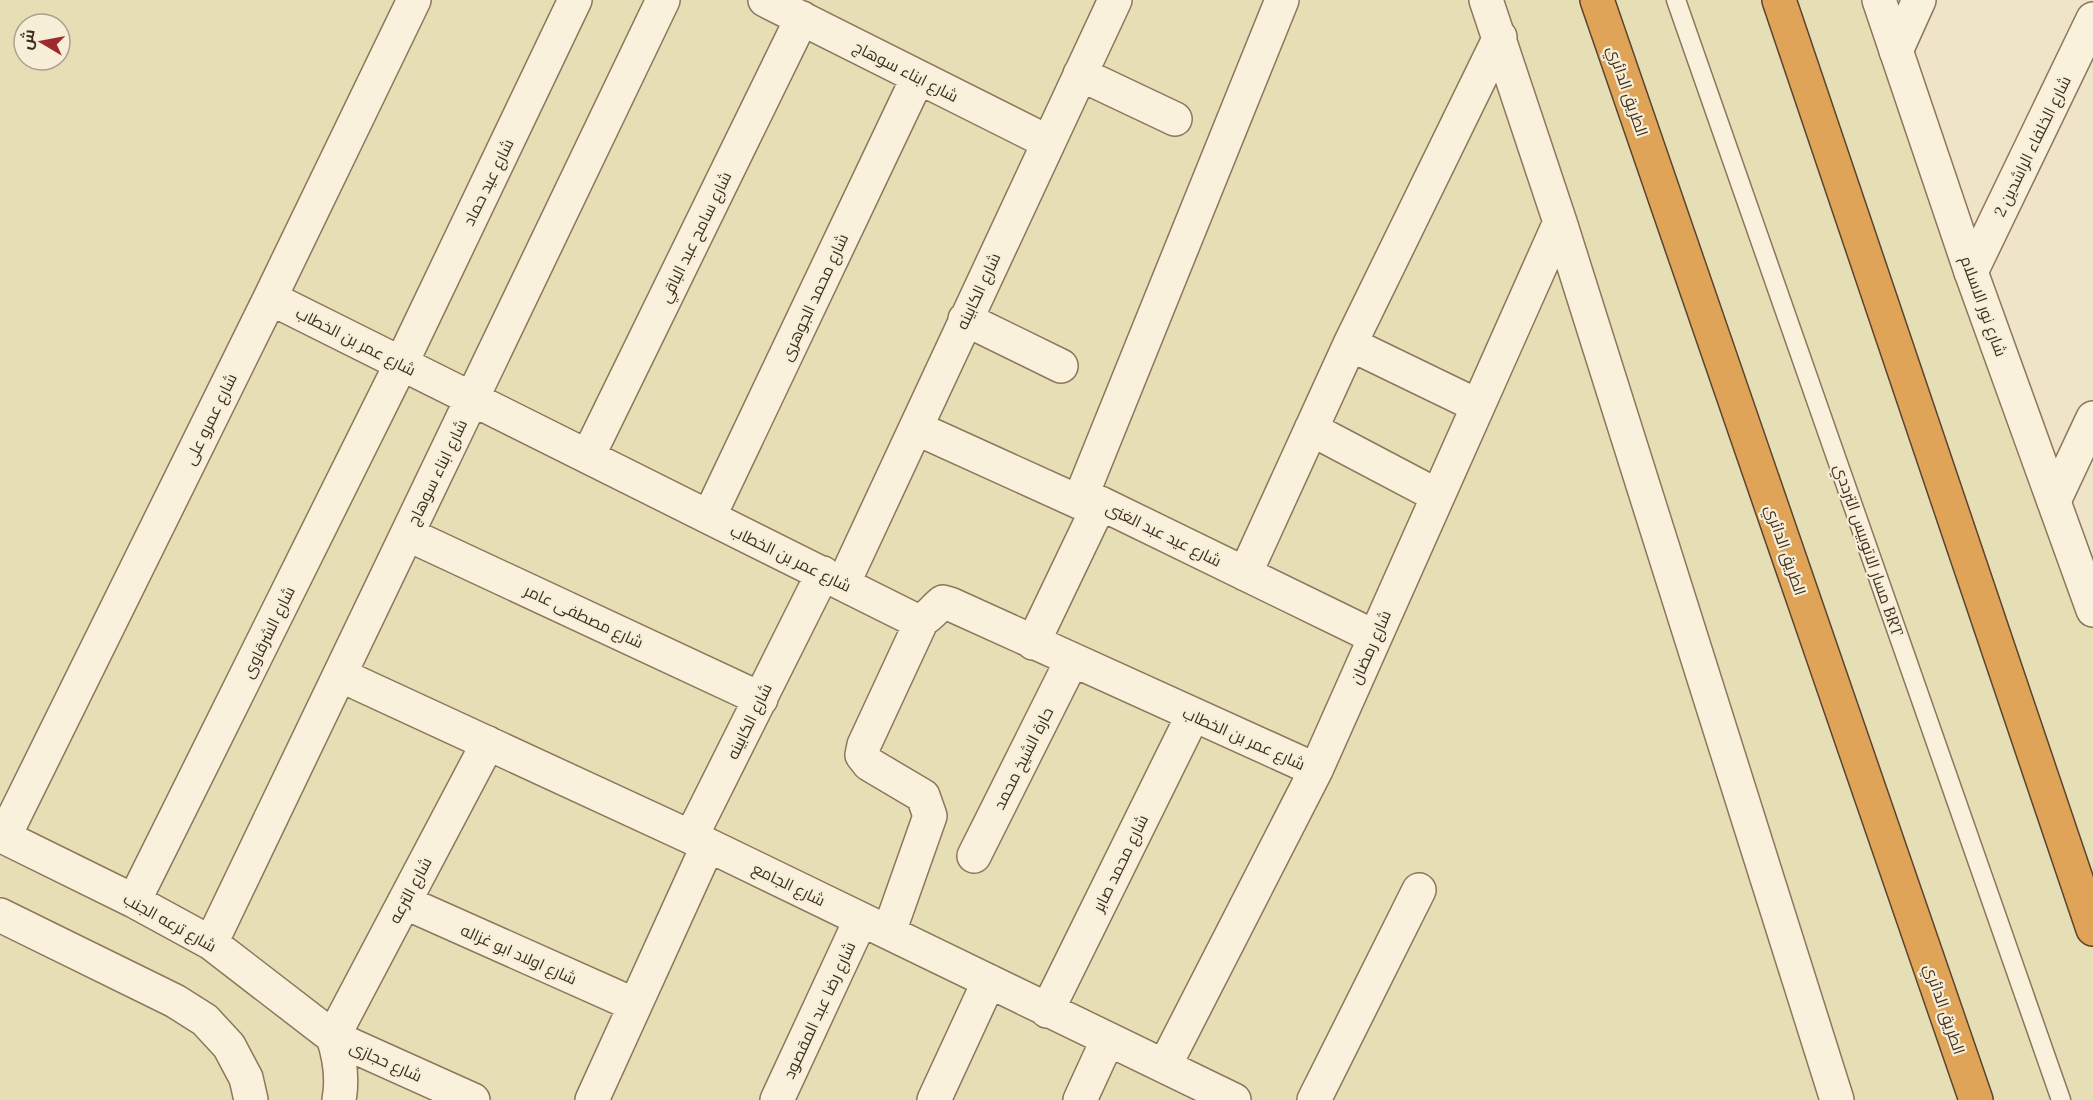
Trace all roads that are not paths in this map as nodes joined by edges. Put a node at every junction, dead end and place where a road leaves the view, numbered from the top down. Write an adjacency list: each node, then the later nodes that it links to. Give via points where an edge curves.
1 (414, 0): 23 (street, شارع عمرو على)
2 (575, 0): 26 (street, شارع عيد حماد)
3 (663, 0): 28 (street, شارع ابناء سوهاج)
4 (765, 0): 13 (street, شارع ابناء سوهاج)
5 (1115, 0): 17 (street, شارع الكابينه)
6 (1282, 0): 36 (street)
7 (1486, 0): 15 (street)
8 (1597, 0): 77 (highway, الطريق الدائري)
9 (1676, 0): 78 (lane, مسار الاتوبيس الترددي BRT)
10 (1779, 0): 59 (highway)
11 (1879, 0): 16 (street, شارع نور الاسلام)
12 (1919, 0): 16 (street)
13 (802, 18): 18 (street, شارع ابناء سوهاج); 33 (street, شارع سامح عبد الباقي)
14 (2093, 19): 22 (street, شارع الخلفاء الراشدين 2)
15 (1500, 37): 21 (street); 25 (street)
16 (1896, 51): 22 (street, شارع نور الاسلام)
17 (1080, 74): 19 (street); 20 (street, شارع الكابينه)
18 (918, 77): 20 (street, شارع ابناء سوهاج); 37 (street, شارع محمد الجوهرى)
19 (1175, 119)
20 (1048, 142): 24 (street, شارع الكابينه)
21 (1560, 222): 29 (street, شارع رمضان); 76 (street)
22 (1971, 272): 35 (street, شارع نور الاسلام)
23 (270, 298): 26 (street, شارع عمر بن الخطاب); 51 (street, شارع عمرو على)
24 (965, 319): 27 (street); 31 (street, شارع الكابينه)
25 (1350, 344): 29 (street); 32 (street)
26 (401, 364): 28 (street, شارع عمر بن الخطاب); 55 (street, شارع الشرقاوى)
27 (1061, 366)
28 (472, 399): 33 (street, شارع عمر بن الخطاب); 38 (street, شارع ابناء سوهاج)
29 (1478, 406): 34 (street, شارع رمضان)
30 (2093, 417): 35 (street)
31 (916, 428): 36 (street, شارع عيد عبد الغنى); 40 (street, شارع الكابينه)
32 (1311, 429): 34 (street); 39 (street)
33 (588, 456): 37 (street, شارع عمر بن الخطاب)
34 (1438, 495): 43 (street, شارع رمضان)
35 (2054, 501): 41 (street, شارع نور الاسلام)
36 (1089, 503): 39 (street, شارع عيد عبد الغنى); 44 (street)
37 (709, 517): 40 (street, شارع عمر بن الخطاب)
38 (407, 534): 46 (street, شارع ابناء سوهاج); 47 (street, شارع مصطفى عامر)
39 (1245, 574): 43 (street, شارع عيد عبد الغنى)
40 (833, 578): 42 (street, شارع عمر بن الخطاب); 47 (street, شارع الكابينه)
41 (2093, 610)
42 (922, 620): 44 (street, شارع عمر بن الخطاب, via 943,602); 58 (street, شارع رضا عبد المقصود, via 862,755 868,764 923,796 930,816)
43 (1375, 637): 50 (street, شارع رمضان)
44 (1033, 643): 45 (street, شارع عمر بن الخطاب)
45 (1072, 660): 48 (street, شارع عمر بن الخطاب); 53 (street, حارة الشيخ محمد)
46 (340, 675): 49 (street, شارع الجامع); 60 (street, شارع ابناء سوهاج)
47 (761, 699): 52 (street, شارع الكابينه)
48 (1193, 715): 50 (street, شارع عمر بن الخطاب); 63 (street, شارع محمد صابر)
49 (488, 743): 52 (street, شارع الجامع); 56 (street, شارع الترعه)
50 (1316, 770): 66 (street, شارع رمضان)
51 (2, 836): 55 (street, شارع ترعه الجنب)
52 (700, 841): 58 (street, شارع الجامع); 62 (street, شارع الكابينه)
53 (974, 856)
54 (1419, 890): 75 (street)
55 (134, 901): 60 (street, شارع ترعه الجنب)
56 (404, 902): 62 (street, شارع اولاد ابو غزاله); 64 (street, شارع الترعه)
57 (0, 915): 67 (street, via 175,1000 205,1020 229,1046 246,1078)
58 (875, 926): 61 (street, شارع الجامع); 71 (street, شارع رضا عبد المقصود)
59 (2093, 929)
60 (211, 943): 64 (street, شارع ترعه الجنب)
61 (989, 981): 63 (street, شارع الجامع); 72 (street)
62 (635, 1005): 70 (street, شارع الكابينه)
63 (1047, 1011): 65 (street, شارع الجامع)
64 (333, 1037): 68 (street, via 340,1058); 69 (street, شارع حجازى)
65 (1108, 1039): 66 (street, شارع الجامع); 73 (street)
66 (1165, 1065): 74 (street, شارع الجامع)
67 (251, 1100)
68 (339, 1100)
69 (473, 1100)
70 (592, 1100)
71 (777, 1100)
72 (934, 1100)
73 (1080, 1100)
74 (1234, 1100)
75 (1314, 1100)
76 (1837, 1100)
77 (1976, 1100)
78 (2061, 1100)

